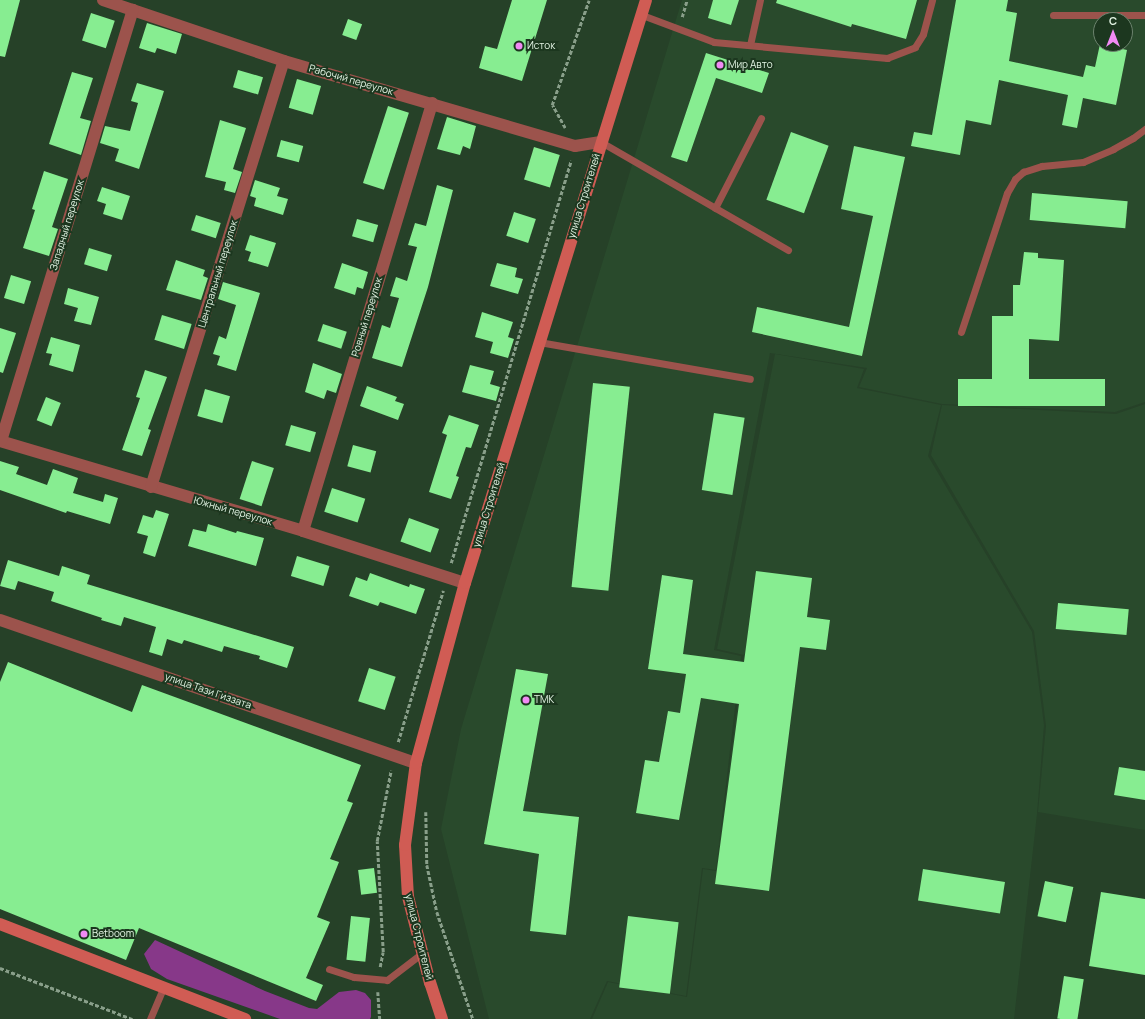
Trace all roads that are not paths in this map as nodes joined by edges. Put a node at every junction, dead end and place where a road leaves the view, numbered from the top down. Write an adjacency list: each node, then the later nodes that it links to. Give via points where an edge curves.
1 (103, 0): 5 (street, Рабочий переулок)
2 (646, 0): 6 (street, улица Строителей)
3 (760, 0): 9 (lane)
4 (932, 0): 9 (lane, via 923,34 915,47 887,58)
5 (133, 10): 10 (street, Рабочий переулок); 20 (street, Западный переулок)
6 (642, 15): 9 (lane, via 714,42); 14 (street, улица Строителей)
7 (1053, 15): 8 (lane)
8 (1145, 15)
9 (750, 45)
10 (284, 61): 11 (street, Рабочий переулок); 21 (street, Центральный переулок)
11 (432, 103): 14 (street, Рабочий переулок, via 575,146); 22 (street, Ровный переулок)
12 (761, 118): 15 (lane)
13 (1145, 128): 17 (lane, via 1113,149 1083,162 1042,166 1023,172 1015,180 1007,193)
14 (601, 142): 15 (lane); 18 (street, улица Строителей)
15 (715, 208): 16 (lane)
16 (788, 250)
17 (961, 332)
18 (539, 342): 19 (lane); 23 (street, улица Строителей)
19 (750, 379)
20 (0, 441): 21 (street, Южный переулок)
21 (152, 487): 22 (street, Южный переулок)
22 (303, 531): 23 (street, Южный переулок)
23 (465, 583): 25 (street, улица Строителей)
24 (0, 620): 25 (street, улица Тази Гиззата)
25 (416, 763): 27 (street, улица Строителей, via 405,845 408,897)
26 (0, 924): 29 (street)
27 (422, 953): 28 (lane, via 387,980 354,977); 32 (street, улица Строителей)
28 (329, 969)
29 (164, 986): 30 (lane); 31 (street)
30 (150, 1019)
31 (245, 1019)
32 (442, 1019)

